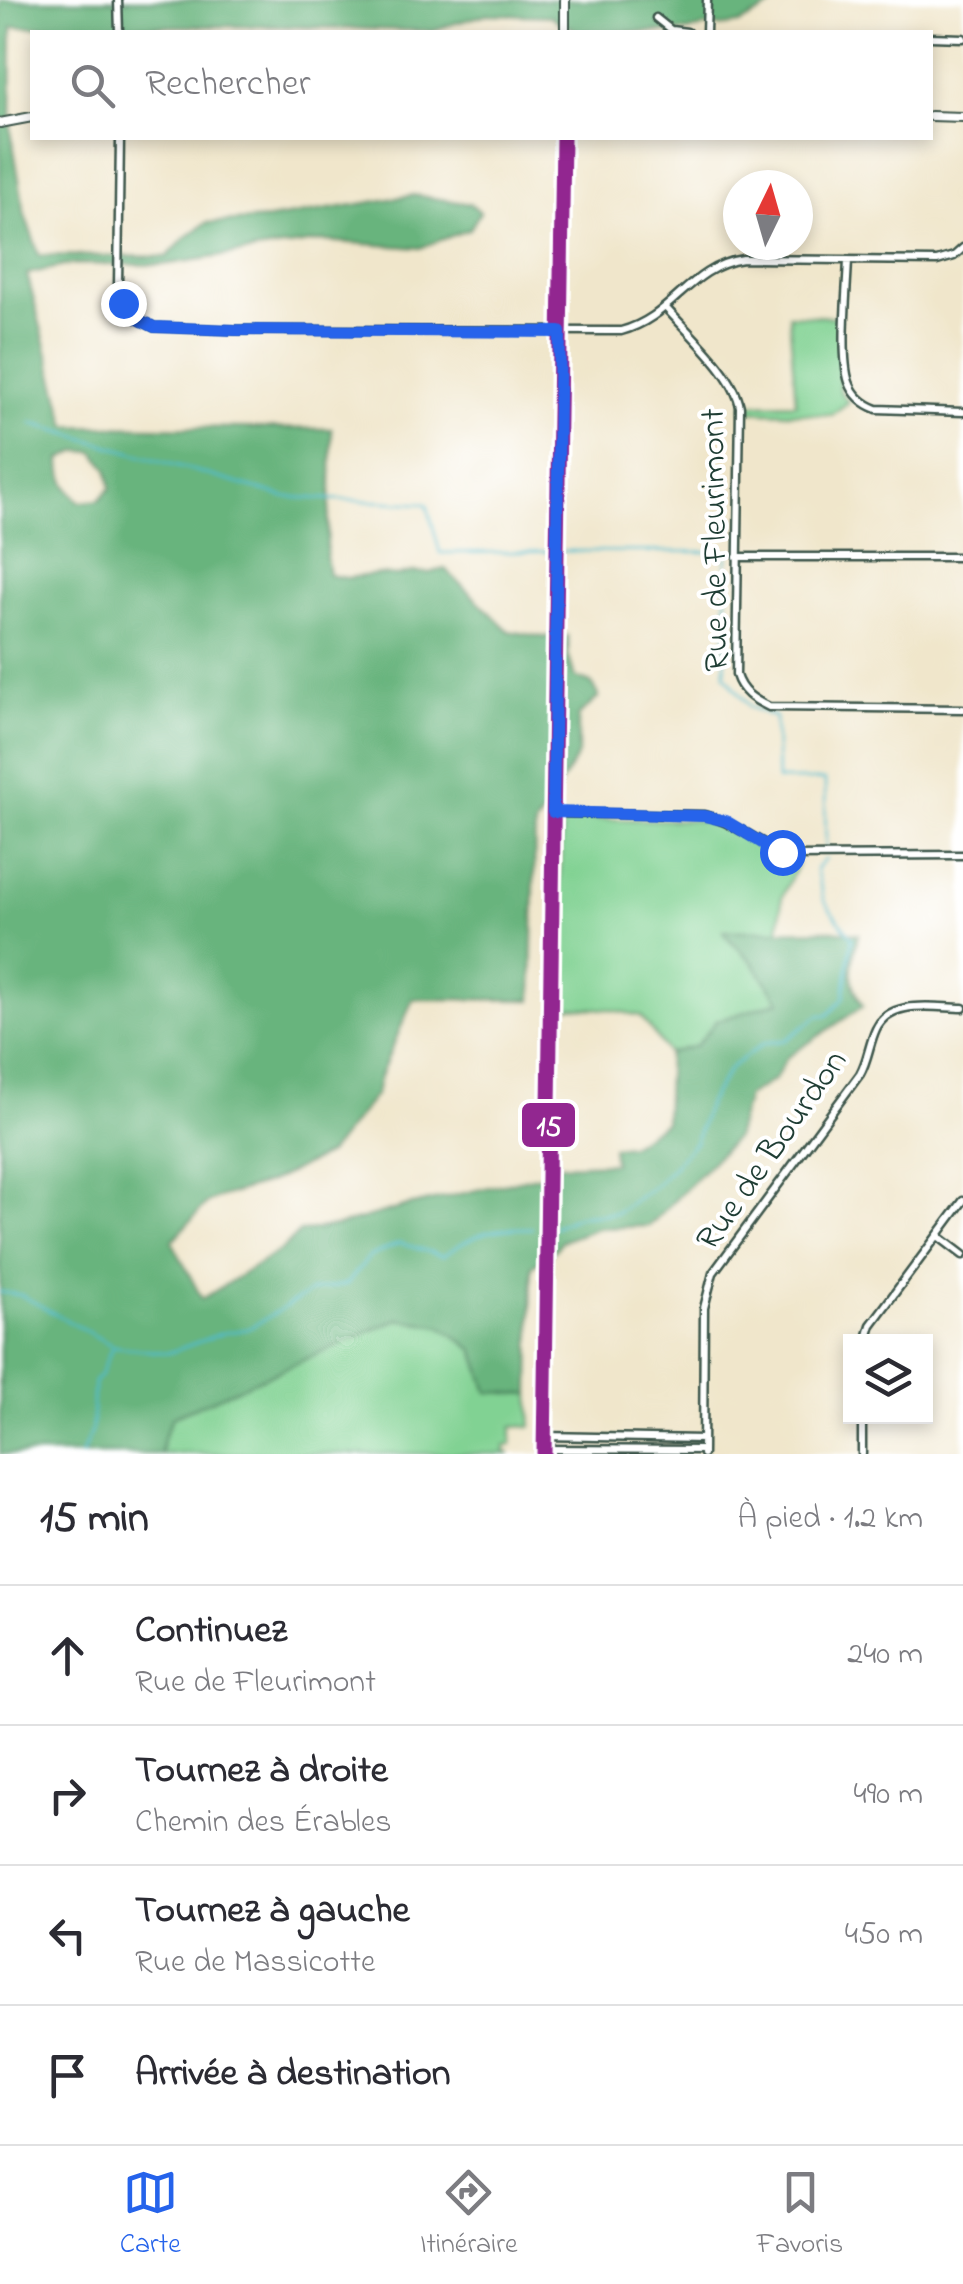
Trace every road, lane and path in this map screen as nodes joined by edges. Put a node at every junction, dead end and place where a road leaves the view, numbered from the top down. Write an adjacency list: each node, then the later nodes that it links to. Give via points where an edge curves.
1 (118, 0): 5 (street)
2 (565, 0): 6 (street)
3 (707, 0): 8 (street)
4 (656, 18): 7 (street)
5 (118, 30)
6 (564, 30)
7 (671, 30)
8 (706, 30)
9 (933, 37): 10 (street)
10 (963, 38)
11 (933, 116): 13 (street)
12 (30, 117): 14 (street)
13 (963, 117)
14 (0, 123)
15 (120, 140): 20 (street, via 118,286 132,316 154,327)
16 (563, 140): 20 (street)
17 (963, 248): 18 (street, via 937,261)
18 (848, 260): 19 (street, via 724,262); 21 (street, via 847,370 859,398 877,409)
19 (666, 308): 20 (street, via 622,331); 23 (street, Rue de Fleurimont, via 738,398)
20 (560, 332): 25 (street)
21 (963, 412)
22 (963, 557): 23 (street)
23 (737, 558): 24 (street, Rue de Fleurimont, via 736,675 755,700 781,708)
24 (963, 710)
25 (553, 812): 26 (street, via 704,816 790,856); 33 (street)
26 (963, 856)
27 (963, 1008): 36 (street, Rue de Bourdon, via 902,1008 880,1021 860,1074 713,1273 704,1308)
28 (963, 1201): 29 (street)
29 (938, 1236): 30 (street); 31 (street)
30 (963, 1255)
31 (868, 1334)
32 (862, 1424): 41 (street)
33 (544, 1436): 34 (street); 39 (street)
34 (600, 1437): 35 (street); 37 (street)
35 (646, 1438): 36 (street); 38 (street)
36 (703, 1439): 40 (street, Rue de Bourdon)
37 (600, 1449): 38 (street); 39 (street)
38 (646, 1450): 40 (street)
39 (544, 1452)
40 (703, 1452)
41 (862, 1454)

